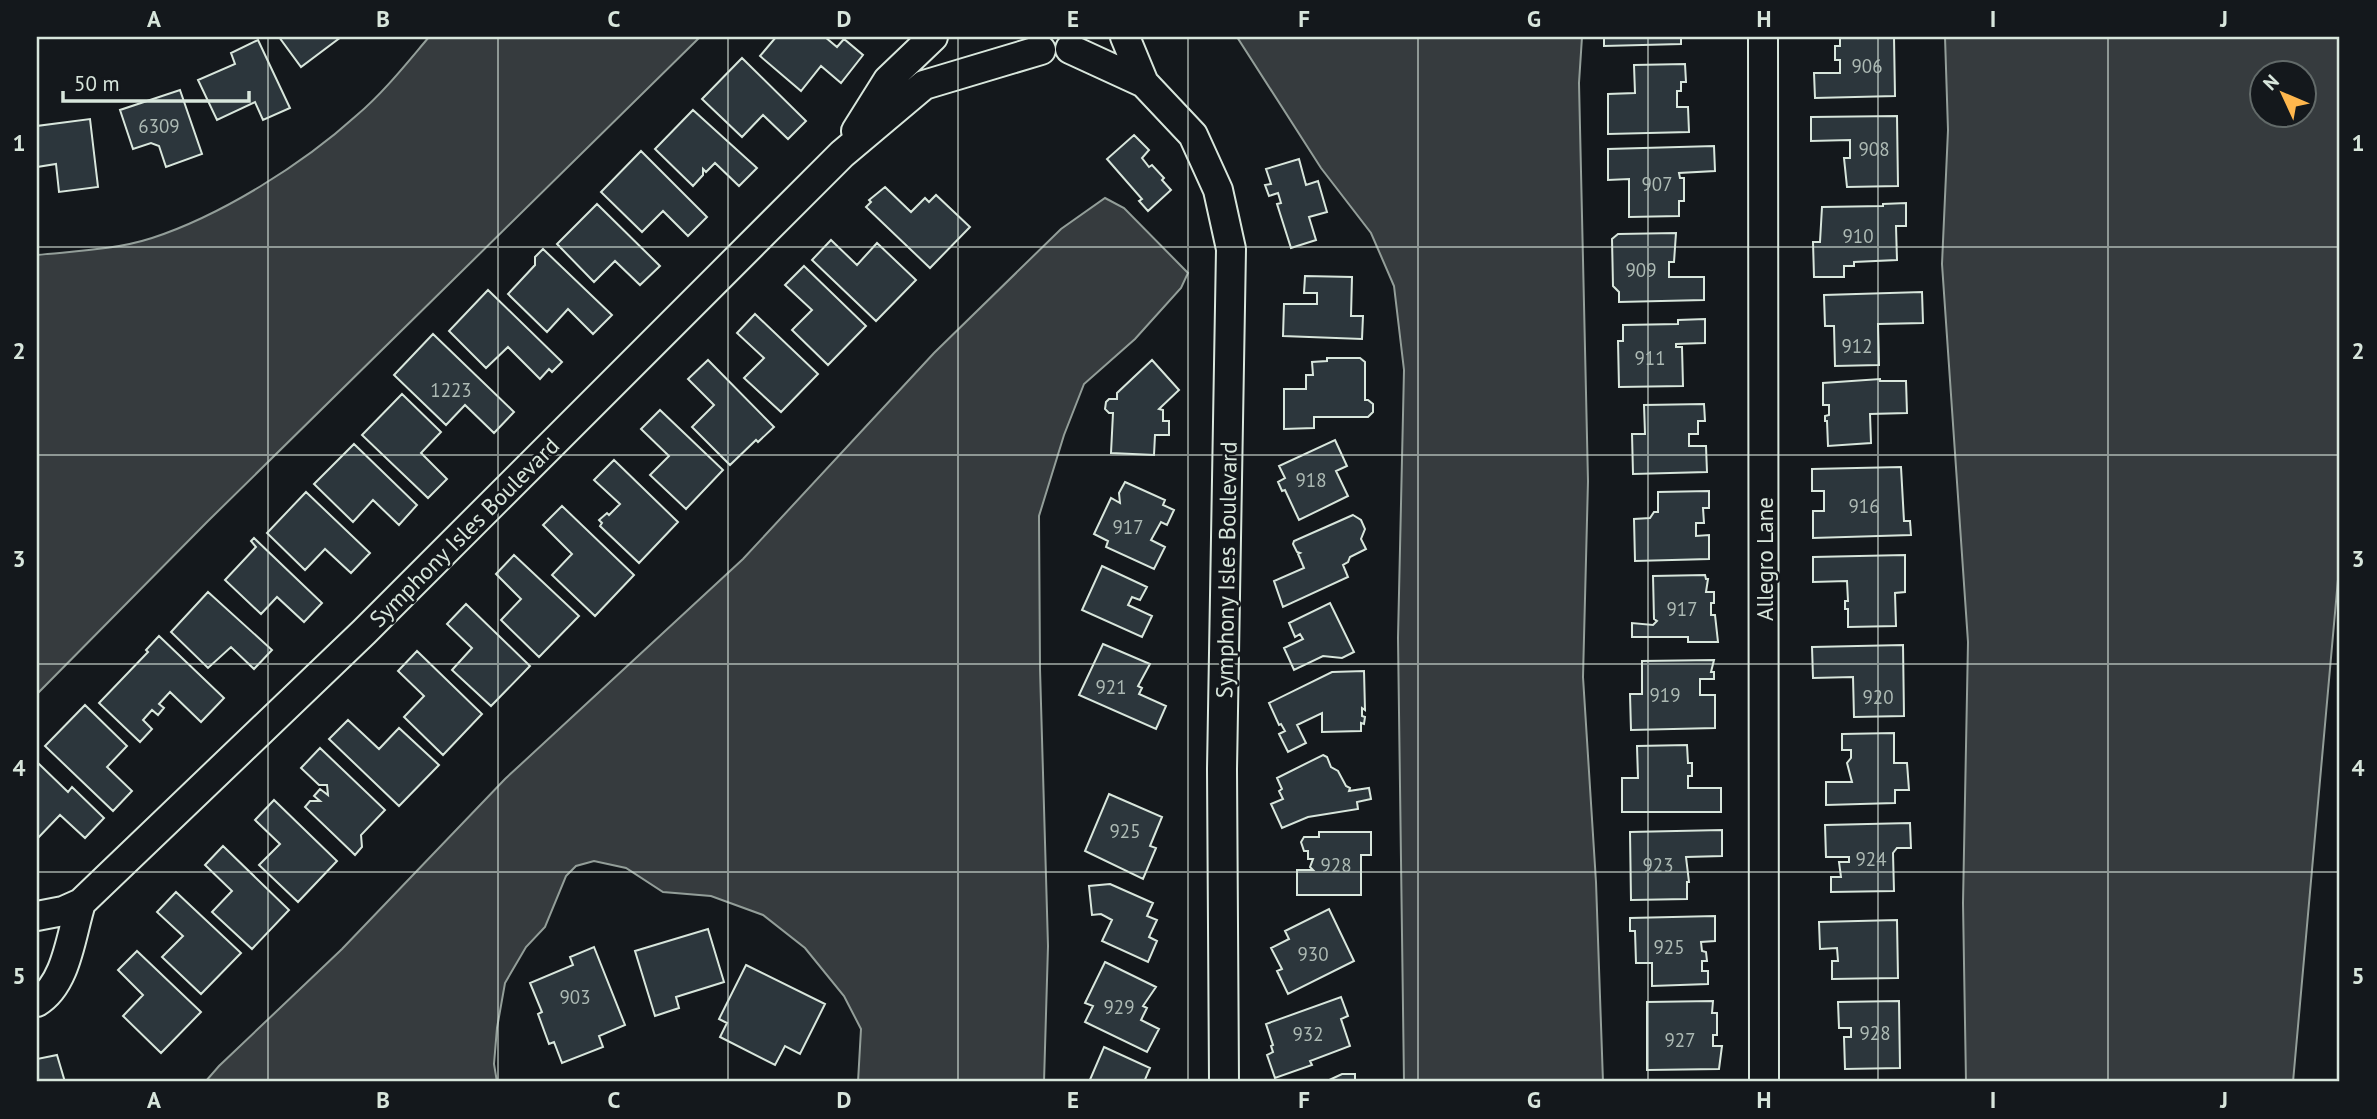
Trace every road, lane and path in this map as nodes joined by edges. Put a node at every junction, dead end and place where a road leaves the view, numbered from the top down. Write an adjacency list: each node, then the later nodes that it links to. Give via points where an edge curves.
1 (933, 37): 7 (street, Symphony Isles Boulevard, via 888,80)
2 (1125, 37): 6 (street, Symphony Isles Boulevard)
3 (1763, 37): 12 (street, Allegro Lane)
4 (1030, 43): 5 (street, Symphony Isles Boulevard); 7 (street, Symphony Isles Boulevard, via 924,85)
5 (1082, 43): 6 (street, Symphony Isles Boulevard)
6 (1144, 83): 11 (street, Symphony Isles Boulevard, via 1193,135 1218,190 1231,249 1222,769)
7 (842, 154): 8 (street, Symphony Isles Boulevard, via 364,632)
8 (81, 904): 9 (street, Symphony Isles Boulevard); 10 (street, Symphony Isles Boulevard, via 58,978)
9 (37, 916)
10 (37, 1002)
11 (1224, 1082)
12 (1764, 1082)

